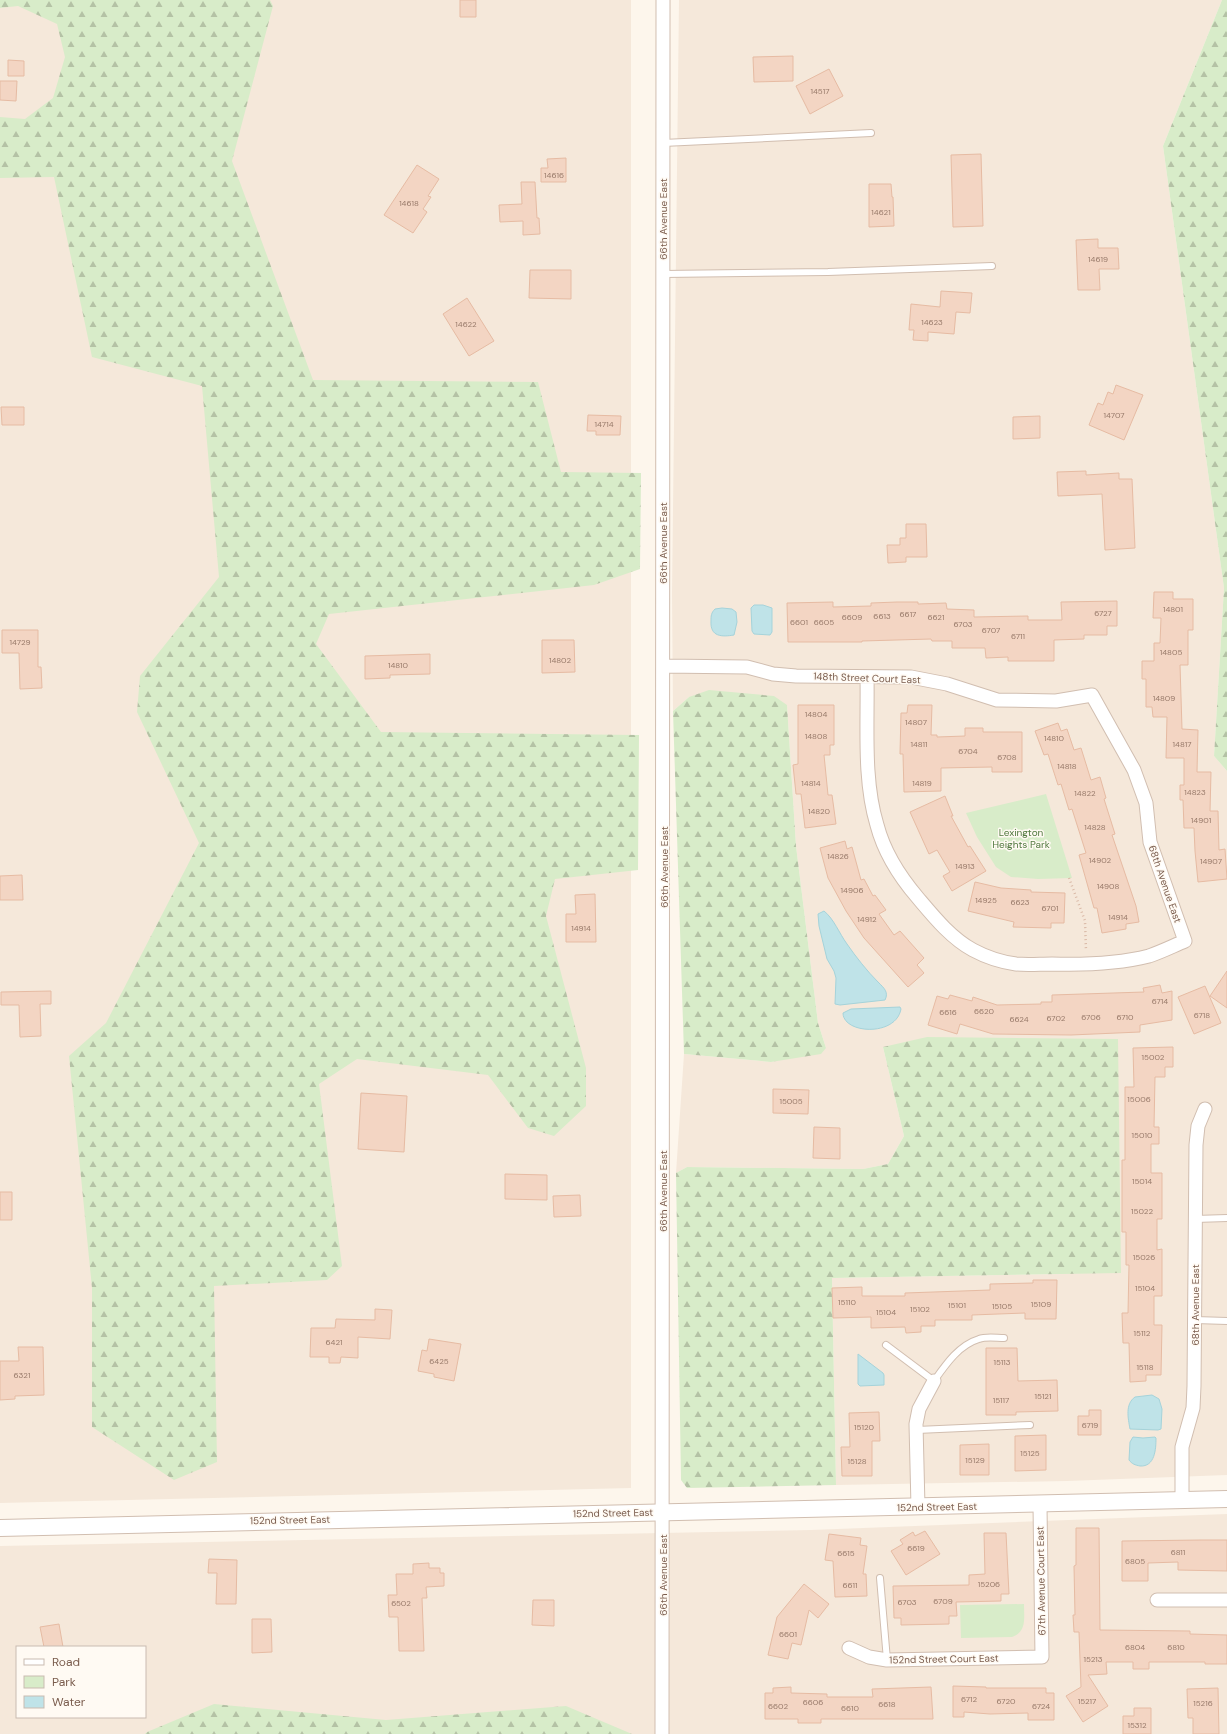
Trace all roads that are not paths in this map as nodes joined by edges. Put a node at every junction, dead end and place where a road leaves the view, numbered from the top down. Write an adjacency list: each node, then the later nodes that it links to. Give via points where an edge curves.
1 (663, 0): 3 (street, 66th Avenue East)
2 (871, 133): 3 (lane)
3 (663, 143): 5 (street, 66th Avenue East)
4 (992, 266): 5 (lane, via 828,272)
5 (663, 274): 6 (street, 66th Avenue East)
6 (664, 666): 7 (street, 148th Street Court East, via 747,667 773,674); 23 (street, 66th Avenue East)
7 (867, 677): 8 (street, 148th Street Court East, via 910,677 947,684 997,700 1056,701); 8 (street, 68th Avenue East, via 870,797 885,846 902,879 954,937 992,958 1016,964 1087,965 1118,962 1150,956 1185,941 1150,842 1146,803 1134,770)
8 (1092, 695)
9 (1205, 1109): 11 (street, 68th Avenue East, via 1198,1126 1196,1145)
10 (1227, 1218): 11 (lane)
11 (1195, 1219): 12 (street, 68th Avenue East)
12 (1195, 1320): 13 (lane); 20 (street, 68th Avenue East, via 1193,1408 1182,1446)
13 (1227, 1321)
14 (1004, 1338): 16 (lane, via 980,1338 964,1347 952,1357)
15 (886, 1345): 16 (lane)
16 (934, 1380): 18 (street, via 919,1409)
17 (1030, 1424): 18 (lane)
18 (917, 1430): 22 (street)
19 (1227, 1500): 20 (street, 152nd Street East)
20 (1182, 1501): 21 (street, 152nd Street East)
21 (1040, 1504): 22 (street, 152nd Street East); 29 (street, 67th Avenue Court East)
22 (918, 1507): 23 (street, 152nd Street East)
23 (663, 1512): 24 (street, 152nd Street East); 31 (street, 66th Avenue East)
24 (0, 1528)
25 (880, 1578): 30 (lane)
26 (1157, 1600): 27 (street)
27 (1227, 1600)
28 (849, 1648): 30 (street, 152nd Street Court East, via 869,1657)
29 (1042, 1656): 30 (street, 152nd Street Court East)
30 (887, 1660)
31 (662, 1734)

